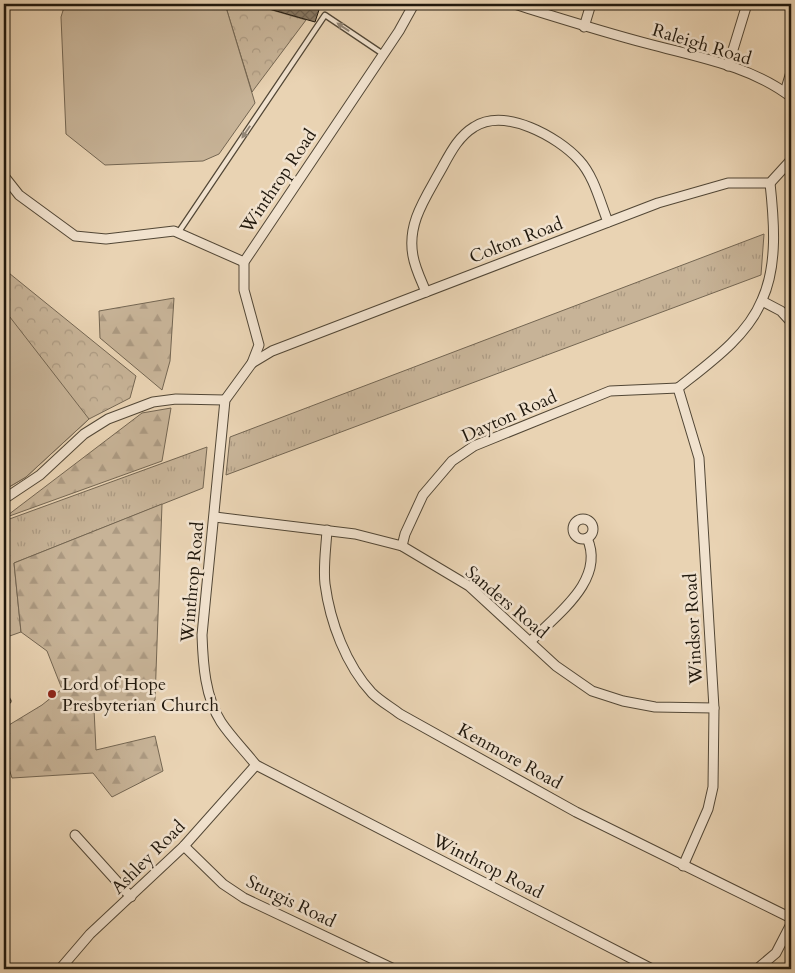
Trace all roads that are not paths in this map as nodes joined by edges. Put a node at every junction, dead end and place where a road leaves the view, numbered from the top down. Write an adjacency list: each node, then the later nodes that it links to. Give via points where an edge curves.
1 (414, 4): 6 (street, Winthrop Road)
2 (514, 4): 5 (street, Raleigh Road)
3 (591, 4): 5 (street)
4 (747, 4): 7 (street)
5 (584, 27): 7 (street, Raleigh Road)
6 (383, 54): 14 (lane, one-way to 14, via 325,15); 15 (street, Winthrop Road)
7 (728, 66): 9 (street, Raleigh Road)
8 (791, 72): 9 (street)
9 (788, 94)
10 (791, 160): 12 (street)
11 (4, 176): 14 (street, via 19,195 75,236 106,239)
12 (770, 183): 13 (street, Colton Road, via 728,182); 17 (street, via 772,265)
13 (608, 222): 16 (street, Colton Road); 16 (street, via 580,160 546,133 526,125 483,122 456,144 416,214 413,256)
14 (178, 233): 15 (street)
15 (244, 262): 19 (street, via 244,290 259,345)
16 (426, 292): 19 (street, Colton Road, via 272,351)
17 (762, 301): 18 (street, via 781,311); 20 (street, via 734,340)
18 (791, 322)
19 (252, 362): 21 (street)
20 (678, 388): 26 (street, Dayton Road, via 610,391 474,446 452,461 423,496); 30 (street, Windsor Road, via 699,458)
21 (225, 400): 22 (street, via 153,402 115,416 84,434 40,474); 23 (street, Winthrop Road)
22 (4, 498)
23 (214, 517): 24 (street, Sanders Road); 31 (street, Winthrop Road, via 202,635 203,666 215,711)
24 (327, 530): 26 (street, Sanders Road); 34 (street, Kenmore Road, via 325,583 329,604 340,640 361,680 374,695 400,714 576,812)
25 (587, 538): 27 (street, via 593,551 591,569 584,585)
26 (402, 546): 27 (street, Sanders Road, via 470,586)
27 (531, 641): 30 (street, Sanders Road, via 556,666 592,691 655,707)
28 (4, 694): 29 (lane, via 8,701)
29 (4, 703)
30 (714, 708): 34 (street, Windsor Road, via 713,787 708,809)
31 (256, 765): 33 (street, Ashley Road); 40 (street, Winthrop Road)
32 (75, 835): 35 (street)
33 (184, 846): 35 (street, Ashley Road); 39 (street, Sturgis Road, via 224,884 244,898)
34 (683, 866): 36 (street, Kenmore Road)
35 (131, 897): 38 (street, Ashley Road, via 90,934)
36 (791, 918)
37 (791, 924): 41 (street, via 776,953)
38 (60, 969)
39 (394, 969)
40 (651, 969)
41 (757, 969)

